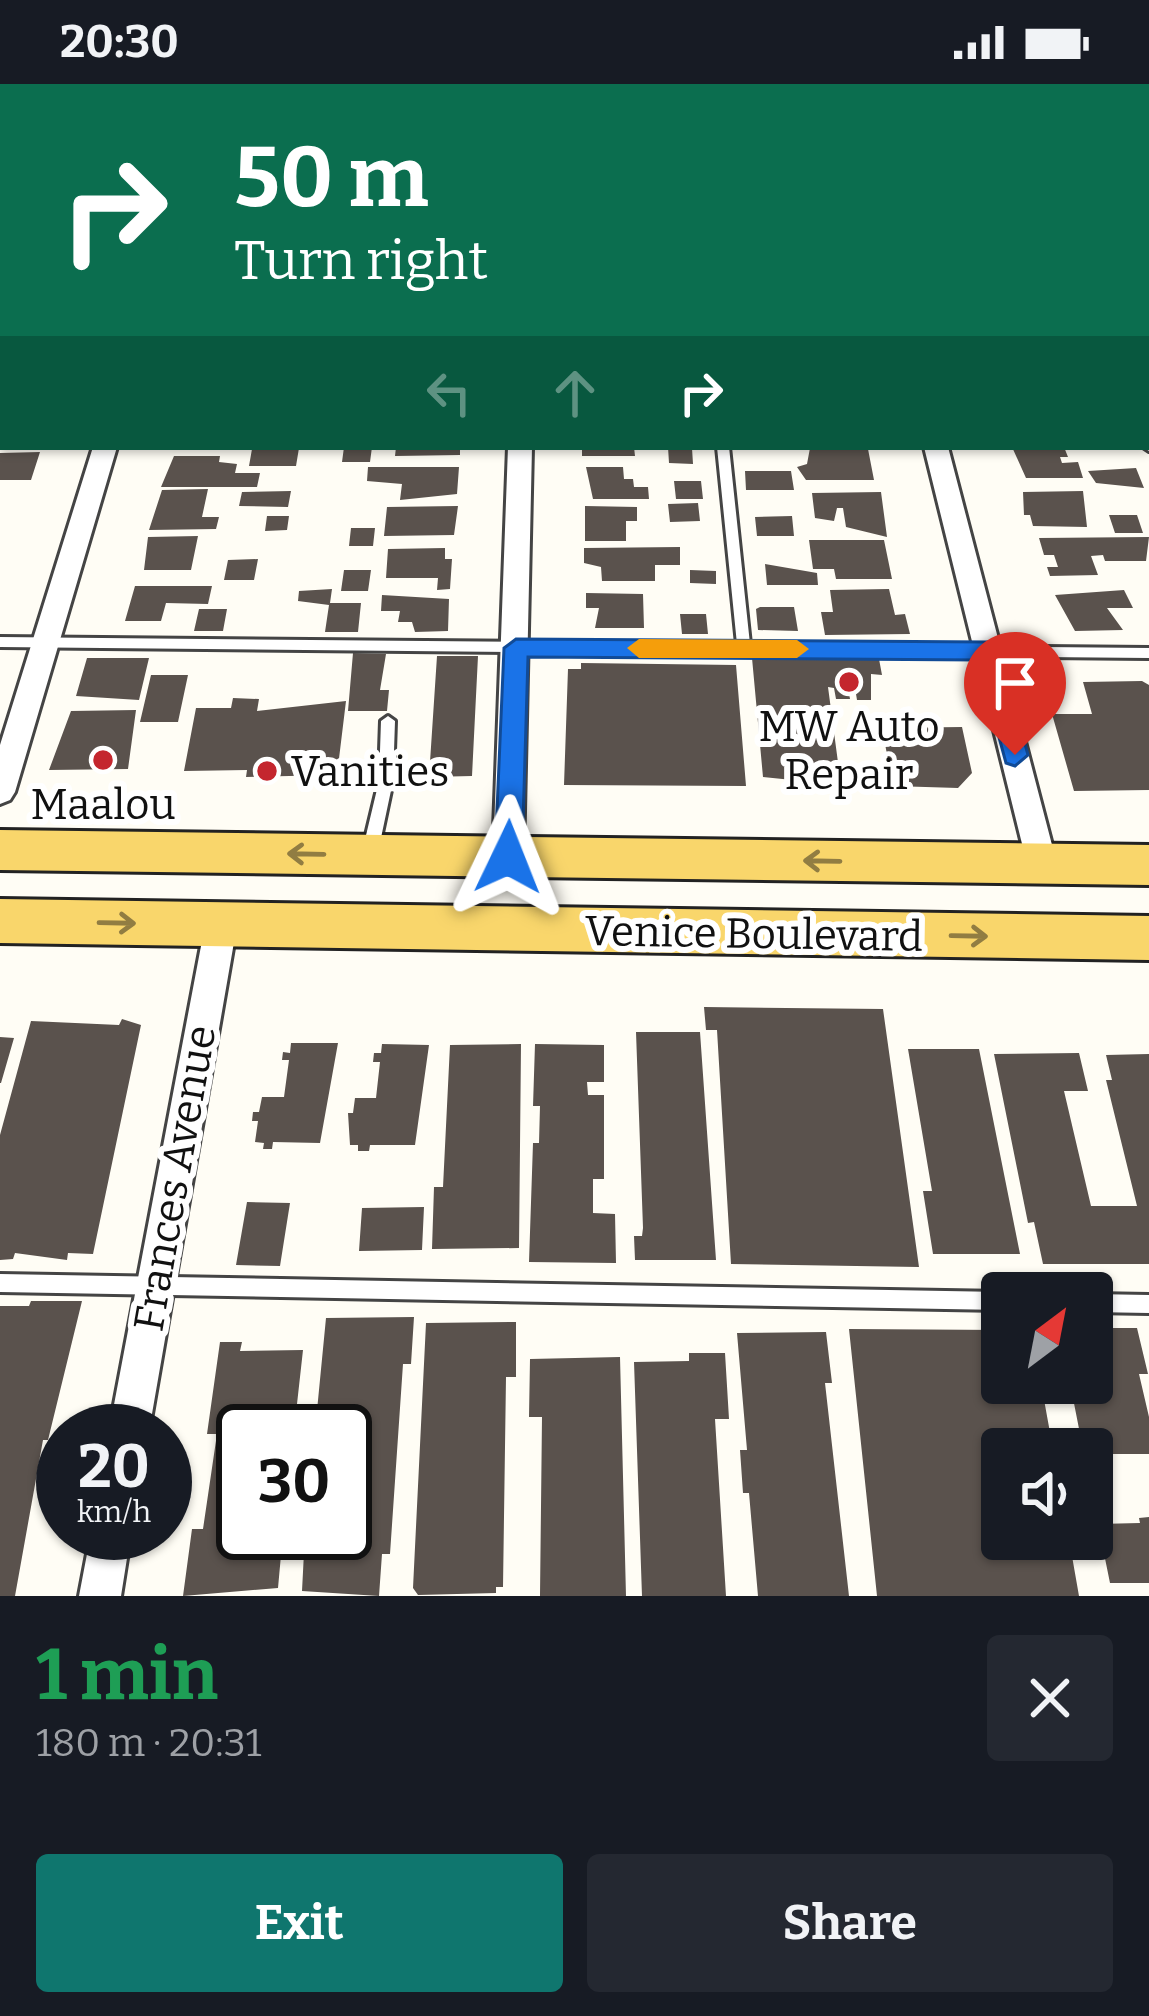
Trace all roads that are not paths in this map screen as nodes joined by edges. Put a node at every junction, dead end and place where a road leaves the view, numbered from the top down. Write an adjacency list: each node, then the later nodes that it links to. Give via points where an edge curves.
1 (104, 450): 6 (street)
2 (520, 450): 7 (street)
3 (723, 450): 8 (lane)
4 (937, 450): 9 (street)
5 (0, 642): 6 (lane)
6 (46, 643): 7 (lane); 12 (street)
7 (516, 648): 8 (lane); 15 (street)
8 (744, 649): 9 (lane)
9 (988, 651): 10 (lane); 16 (street)
10 (1149, 653)
11 (388, 721): 14 (lane, via 386,781)
12 (0, 793)
13 (0, 850): 14 (main road, Venice Boulevard, one-way to 13)
14 (370, 855): 15 (main road, Venice Boulevard)
15 (508, 857): 16 (main road, Venice Boulevard, one-way to 15)
16 (1042, 864): 17 (main road, Venice Boulevard)
17 (1149, 865)
18 (0, 921): 19 (main road, Venice Boulevard, one-way to 19)
19 (221, 925): 20 (main road, Venice Boulevard, one-way to 20); 22 (street, Frances Avenue)
20 (1149, 938)
21 (0, 1283): 22 (lane)
22 (154, 1285): 23 (lane); 26 (street, Frances Avenue)
23 (981, 1301)
24 (1113, 1303): 25 (lane)
25 (1149, 1304)
26 (134, 1404)
27 (106, 1560): 28 (street)
28 (100, 1596)

